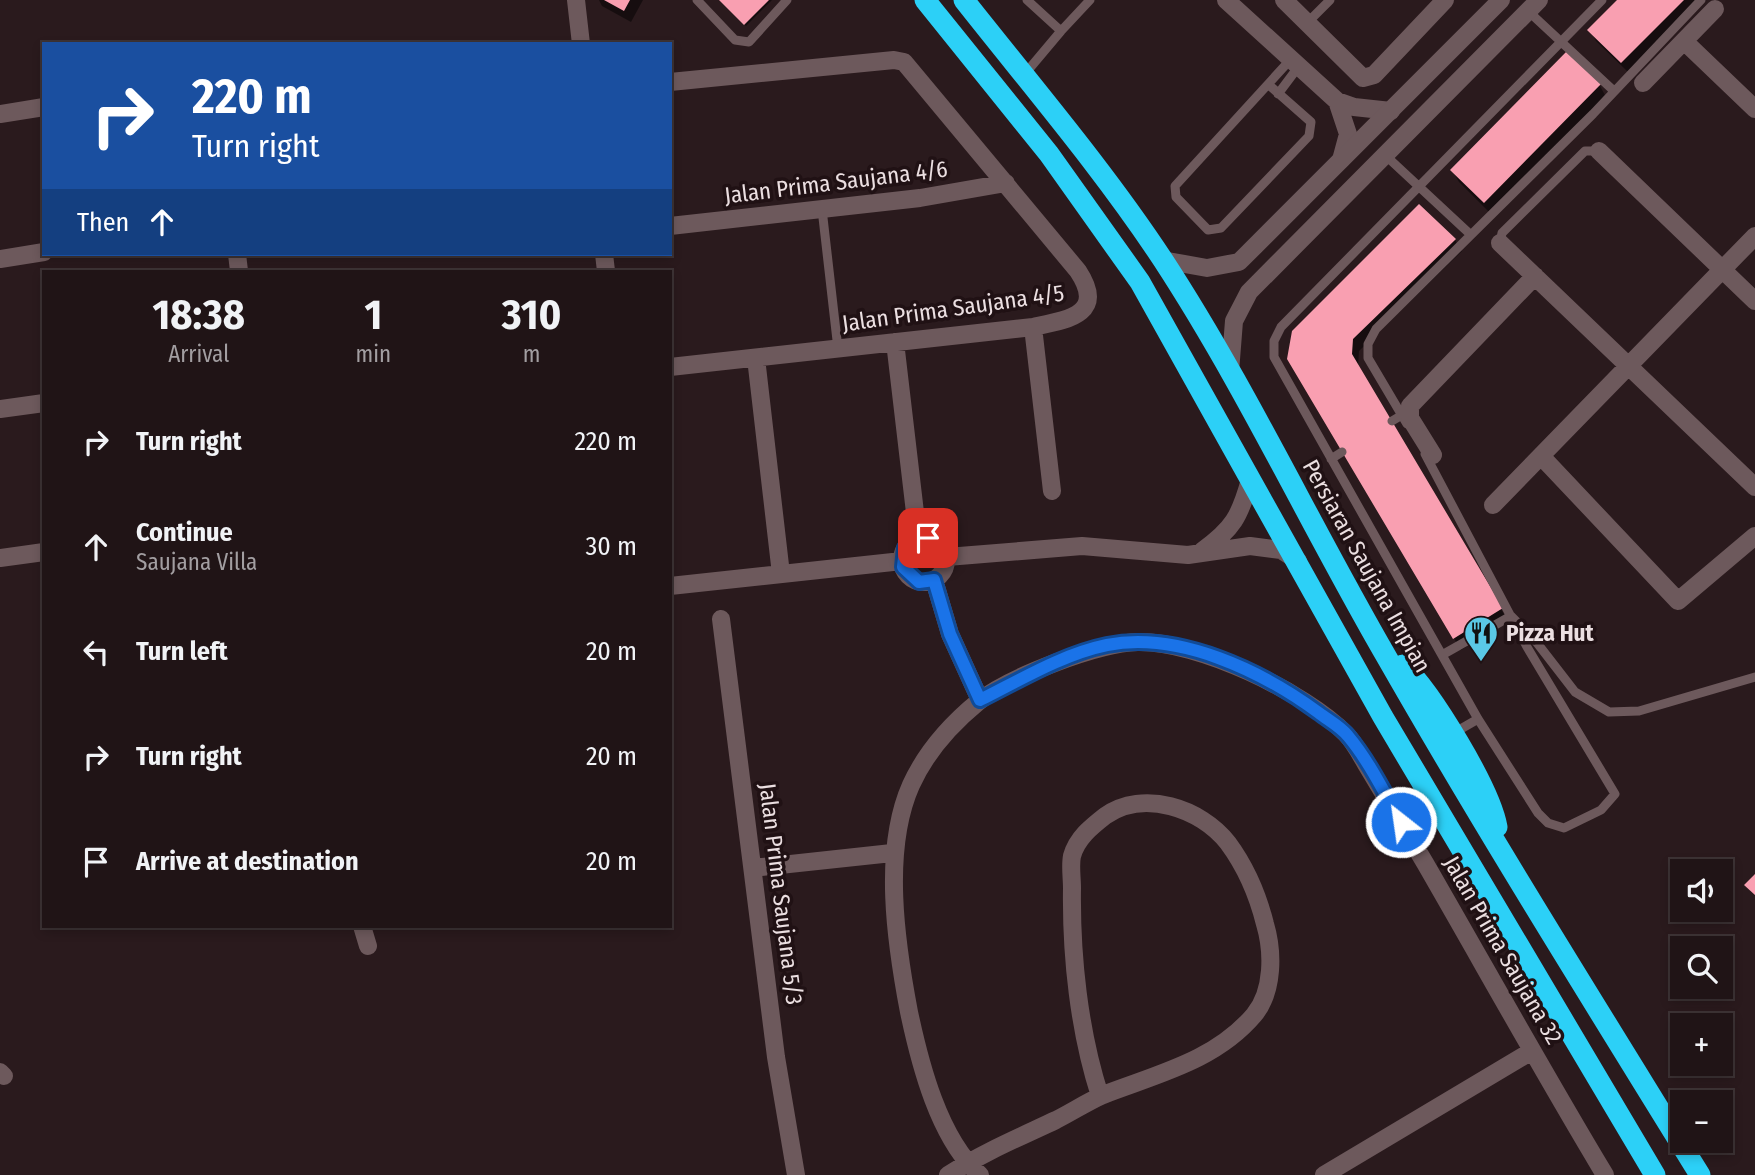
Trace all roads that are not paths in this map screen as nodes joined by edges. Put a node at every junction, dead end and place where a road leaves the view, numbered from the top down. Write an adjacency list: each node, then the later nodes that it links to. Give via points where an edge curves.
1 (576, 0): 20 (street)
2 (697, 0): 3 (lane, via 735,40 749,42)
3 (787, 0)
4 (925, 0): 64 (highway, via 1049,154 1140,282)
5 (964, 0): 22 (highway, Persiaran Saujana Impian)
6 (1027, 0): 17 (lane)
7 (1090, 0): 17 (lane)
8 (1284, 0): 16 (street)
9 (1330, 0): 16 (lane)
10 (1445, 0): 16 (street, via 1374,75 1363,78)
11 (1501, 0): 31 (street)
12 (1602, 0): 18 (lane)
13 (1234, 3): 21 (street)
14 (1708, 4): 19 (street); 26 (lane)
15 (1534, 6): 18 (lane); 34 (street)
16 (1307, 23)
17 (1061, 31): 22 (lane)
18 (1562, 41): 26 (lane); 37 (lane)
19 (1684, 41): 24 (street); 30 (street)
20 (581, 42)
21 (1295, 63): 25 (lane); 27 (lane); 28 (street)
22 (1023, 76): 45 (highway, Persiaran Saujana Impian)
23 (672, 82): 36 (street, Jalan Prima Saujana 4/5, via 904,62)
24 (1643, 83)
25 (1269, 85): 27 (lane); 27 (lane, via 1175,186 1176,197 1208,230 1220,228 1309,136 1311,122)
26 (1614, 91): 40 (lane)
27 (1278, 94)
28 (1337, 101): 31 (street); 35 (street, via 1348,134)
29 (42, 107): 32 (street)
30 (1755, 109)
31 (1391, 111): 35 (street)
32 (0, 114)
33 (1599, 151): 42 (lane, via 1585,151 1502,233); 46 (street)
34 (1385, 155): 37 (lane); 55 (street, via 1249,292 1234,321)
35 (1341, 160): 45 (street, via 1239,262 1207,268)
36 (1006, 183): 38 (street, Jalan Prima Saujana 4/6); 49 (street, Jalan Prima Saujana 4/5, via 1078,271 1087,290 1088,298 1078,316)
37 (1419, 186): 40 (lane); 63 (lane, via 1281,327 1274,341 1274,357)
38 (822, 209): 39 (street, Jalan Prima Saujana 4/6); 51 (lane)
39 (672, 226)
40 (1471, 235): 58 (lane, via 1376,329 1368,344 1368,358)
41 (1755, 236): 46 (street)
42 (1500, 243): 47 (street)
43 (42, 252): 44 (street)
44 (0, 259)
45 (1163, 260): 55 (highway, Persiaran Saujana Impian)
46 (1722, 270): 48 (street); 53 (street)
47 (1535, 276): 53 (street); 61 (street, via 1410,406 1410,418)
48 (1755, 301)
49 (1033, 327): 50 (street, Jalan Prima Saujana 4/5); 66 (street)
50 (895, 342): 51 (street, Jalan Prima Saujana 4/5); 69 (street)
51 (838, 349): 52 (street, Jalan Prima Saujana 4/5)
52 (756, 358): 54 (street, Jalan Prima Saujana 4/5); 76 (street)
53 (1629, 366): 62 (street); 65 (street)
54 (672, 367)
55 (1230, 372): 81 (highway, Persiaran Saujana Impian)
56 (42, 402): 57 (street)
57 (0, 409)
58 (1402, 415): 59 (lane); 79 (lane)
59 (1392, 421)
60 (1342, 452): 63 (lane)
61 (1433, 456)
62 (1541, 456): 67 (street); 68 (street, via 1678,601)
63 (1331, 458): 82 (lane)
64 (1250, 480): 70 (street, via 1236,521); 75 (highway)
65 (1755, 488)
66 (1052, 491)
67 (1493, 505)
68 (1755, 536)
69 (918, 538): 72 (street, via 935,540); 74 (street, via 905,548)
70 (1202, 551): 72 (street, via 1188,555 1082,546); 75 (street, via 1266,547 1282,550)
71 (42, 552): 73 (street)
72 (947, 557): 77 (street, via 942,573)
73 (0, 558)
74 (902, 561): 76 (street); 77 (street, via 912,578)
75 (1298, 561): 99 (highway, via 1383,718)
76 (781, 574): 78 (street)
77 (934, 580): 84 (street, via 950,634)
78 (672, 586)
79 (1511, 616): 82 (lane); 83 (lane, via 1575,692 1609,712 1639,711); 85 (lane, via 1615,794 1601,810 1564,828 1548,823)
80 (720, 619): 89 (street, Jalan Prima Saujana 5/3)
81 (1384, 653): 86 (highway, via 1413,674); 87 (highway, Persiaran Saujana Impian)
82 (1442, 655): 85 (lane)
83 (1755, 677)
84 (980, 700): 88 (street, Jalan Prima Saujana 32, via 926,755 909,789); 92 (street, Jalan Prima Saujana 32, via 1075,655 1141,642 1218,660 1295,696 1347,734)
85 (1478, 719): 86 (lane)
86 (1451, 734): 87 (highway, via 1486,795)
87 (1501, 852): 100 (highway, Persiaran Saujana Impian)
88 (892, 853): 89 (street); 94 (street, Jalan Prima Saujana 32, via 905,991 917,1052 926,1086)
89 (753, 868): 96 (street, Jalan Prima Saujana 5/3)
90 (363, 928): 91 (street)
91 (368, 946)
92 (1532, 1051): 95 (street, Jalan Prima Saujana 32); 98 (street)
93 (1100, 1096): 93 (street, via 1172,1070 1232,1039 1257,1012 1268,985 1271,945 1245,870 1226,841 1193,814 1164,804 1138,803 1111,812 1086,830 1072,856 1082,1016); 94 (street)
94 (973, 1169): 97 (street)
95 (1604, 1174)
96 (796, 1175)
97 (948, 1175)
98 (1324, 1175)
99 (1655, 1175)
100 (1700, 1175)

